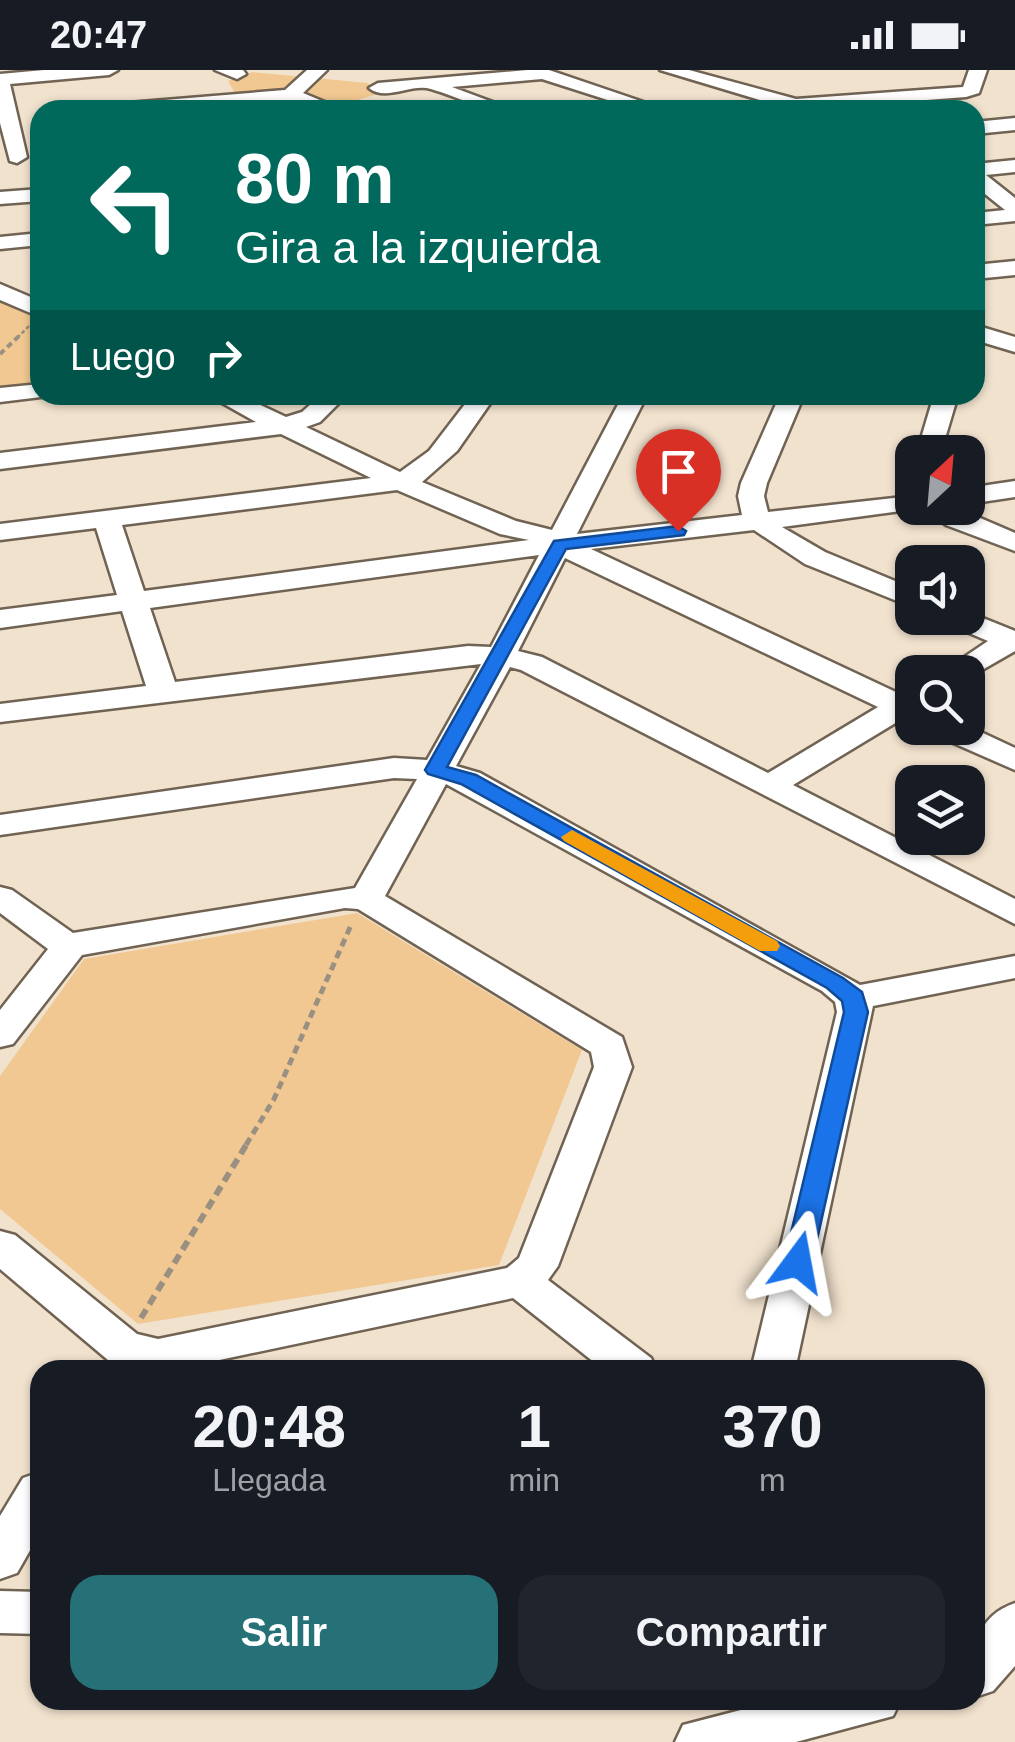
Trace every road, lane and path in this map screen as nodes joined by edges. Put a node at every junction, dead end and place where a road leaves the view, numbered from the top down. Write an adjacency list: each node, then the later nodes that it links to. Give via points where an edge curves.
1 (109, 70): 7 (street)
2 (318, 70): 9 (street)
3 (669, 70): 14 (street)
4 (978, 70): 15 (street, via 966,92)
5 (545, 72): 6 (street); 13 (street)
6 (430, 77): 8 (street); 12 (street)
7 (0, 80): 16 (street)
8 (378, 88)
9 (290, 95): 10 (street); 11 (street)
10 (232, 100)
11 (305, 100)
12 (483, 100)
13 (628, 100)
14 (768, 100)
15 (880, 100)
16 (11, 119): 19 (street)
17 (1015, 124): 18 (street)
18 (985, 127)
19 (8, 158)
20 (1015, 166): 21 (street)
21 (985, 171)
22 (985, 183): 25 (street)
23 (30, 196): 24 (street)
24 (0, 198)
25 (1015, 212): 26 (street)
26 (985, 216)
27 (30, 240): 28 (street)
28 (0, 243)
29 (1015, 268): 31 (street)
30 (0, 271): 32 (street)
31 (985, 271)
32 (30, 285)
33 (0, 291): 34 (street)
34 (30, 308)
35 (30, 323): 40 (path)
36 (1015, 323): 37 (street)
37 (985, 328)
38 (985, 333): 39 (street)
39 (1015, 345)
40 (0, 354)
41 (30, 392): 42 (street)
42 (0, 395)
43 (241, 405): 51 (street)
44 (287, 405): 50 (street)
45 (324, 405): 50 (street)
46 (477, 405): 54 (street, via 439,460)
47 (630, 405): 62 (street)
48 (786, 405): 59 (street, via 749,499)
49 (943, 405): 52 (street)
50 (311, 416): 51 (street); 54 (street)
51 (285, 426): 53 (street); 54 (street)
52 (934, 435)
53 (0, 462)
54 (413, 477): 58 (street); 62 (street, via 492,521)
55 (1015, 489): 56 (street)
56 (985, 493)
57 (895, 506): 59 (street)
58 (107, 520): 61 (street); 65 (street)
59 (756, 522): 62 (street); 64 (street, via 777,540)
60 (969, 525): 63 (street)
61 (0, 532)
62 (547, 538): 65 (street); 69 (street); 72 (street)
63 (1015, 543)
64 (895, 591)
65 (133, 601): 66 (street); 71 (street)
66 (0, 619)
67 (985, 629): 68 (street)
68 (1013, 641): 70 (street)
69 (501, 656): 71 (street); 77 (street); 78 (street, via 531,663)
70 (985, 656)
71 (163, 692): 73 (street)
72 (895, 700)
73 (0, 714)
74 (895, 714): 78 (street)
75 (983, 745): 76 (street)
76 (1015, 760)
77 (435, 770): 79 (street, via 394,768); 81 (street); 85 (street, via 486,789)
78 (770, 785): 82 (street)
79 (0, 825)
80 (0, 897): 83 (street)
81 (366, 899): 83 (street); 88 (street, via 608,1046 613,1067 537,1266); 89 (path, via 274,1099)
82 (1015, 913)
83 (68, 948): 86 (street)
84 (1015, 967): 85 (street)
85 (853, 998): 91 (street, via 856,1012)
86 (0, 1035)
87 (0, 1246): 89 (street)
88 (520, 1281): 89 (street); 90 (street)
89 (117, 1359)
90 (622, 1360)
91 (775, 1360)
92 (30, 1508): 93 (street)
93 (0, 1559)
94 (0, 1612): 95 (street)
95 (30, 1613)
96 (834, 1710): 97 (street)
97 (701, 1742)

